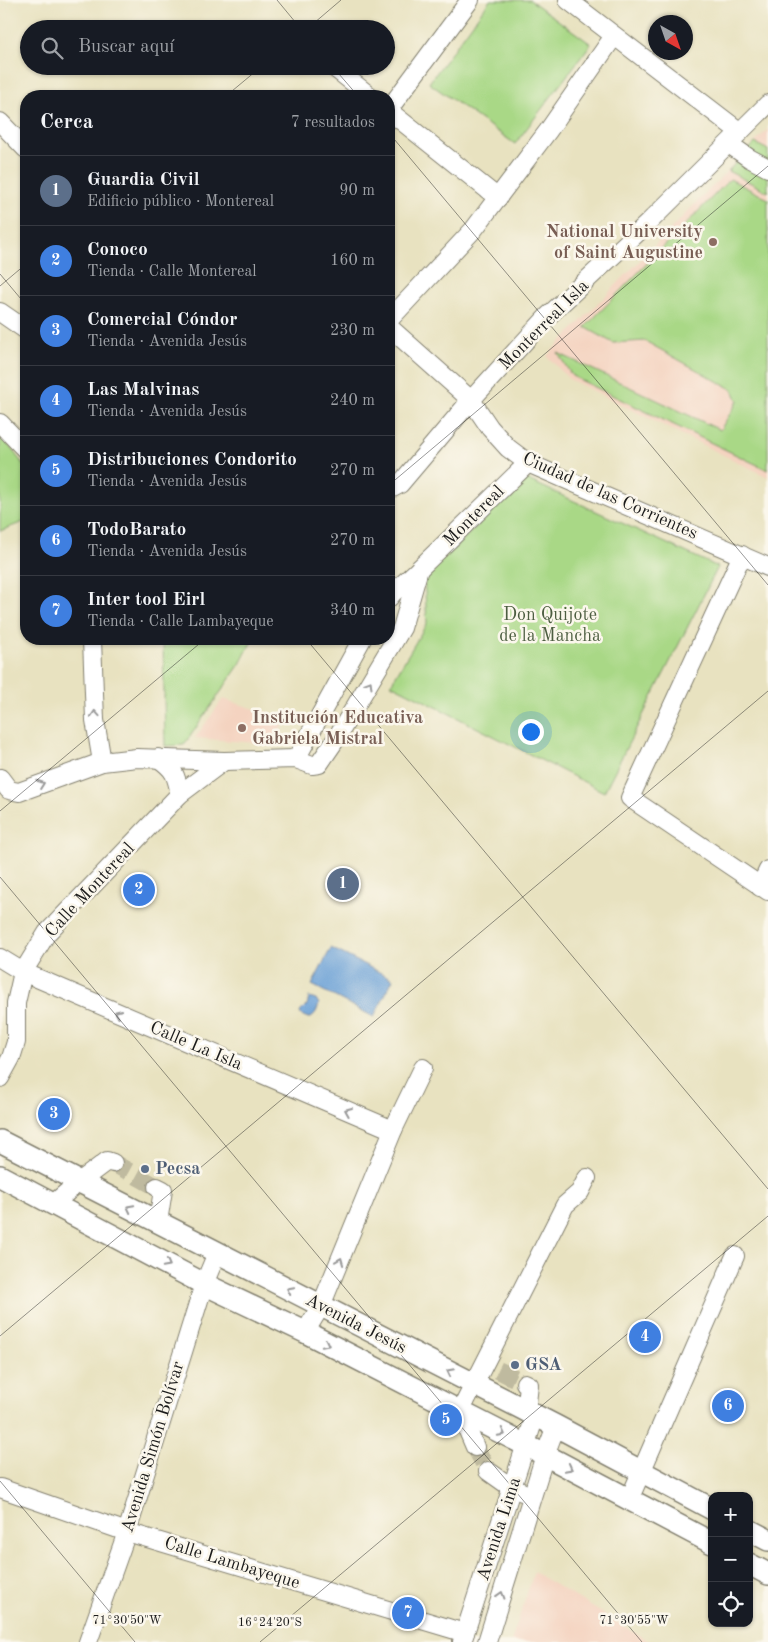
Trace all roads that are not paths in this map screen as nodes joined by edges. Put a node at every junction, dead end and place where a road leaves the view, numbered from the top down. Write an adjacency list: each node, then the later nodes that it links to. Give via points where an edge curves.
1 (470, 0): 6 (street)
2 (568, 0): 3 (street)
3 (614, 36): 10 (street); 13 (street)
4 (343, 75): 5 (street)
5 (362, 90)
6 (395, 102)
7 (768, 104): 10 (street, Monterreal Isla)
8 (395, 115): 13 (street)
9 (0, 122): 11 (street)
10 (734, 138): 12 (street, via 749,158); 18 (street, Monterreal Isla, via 548,316)
11 (20, 143)
12 (768, 168)
13 (498, 198): 15 (street, via 474,229)
14 (0, 312): 16 (street)
15 (395, 314)
16 (20, 326)
17 (395, 332): 18 (street, Ciudad de las Corrientes)
18 (471, 400): 21 (street, Ciudad de las Corrientes, via 508,448); 22 (street, Monterreal Isla)
19 (0, 423): 20 (street)
20 (20, 444)
21 (528, 463): 23 (street, Ciudad de las Corrientes); 25 (street, Montereal)
22 (395, 487)
23 (742, 555): 24 (street, Ciudad de las Corrientes); 38 (street, via 630,798)
24 (768, 567)
25 (420, 569): 26 (street, Montereal); 27 (street, Montereal, one-way to 25, via 402,628)
26 (395, 590)
27 (395, 640)
28 (92, 645): 34 (street, one-way to 28, via 95,720)
29 (359, 645): 32 (street)
30 (392, 645): 32 (street, Montereal, one-way to 30, via 319,764)
31 (158, 758): 33 (street, Montereal); 34 (street, Montereal); 36 (street, via 174,772)
32 (296, 759): 33 (street, Montereal)
33 (224, 761): 36 (street, Calle Montereal)
34 (102, 762): 35 (street, Montereal, one-way to 34, via 9,790 19,792)
35 (0, 778)
36 (180, 794): 40 (street, Calle Montereal, via 47,933)
37 (768, 870): 38 (street)
38 (764, 889)
39 (0, 958): 40 (street, Calle La Isla)
40 (23, 972): 42 (street, Calle Montereal, via 16,1002 16,1042); 43 (street, Calle La Isla, one-way to 40)
41 (423, 1068): 43 (street)
42 (0, 1078)
43 (393, 1130): 57 (street, one-way to 43)
44 (0, 1141): 46 (main road, Avenida Jesús)
45 (113, 1163): 49 (street, via 108,1160)
46 (44, 1164): 49 (main road, Avenida Jesús); 51 (main road)
47 (0, 1176): 51 (main road, Avenida Jesús)
48 (587, 1178): 60 (street, via 580,1192 565,1205 492,1367)
49 (79, 1182): 52 (street); 53 (main road, Avenida Jesús, one-way to 49)
50 (157, 1187): 53 (street, via 163,1190)
51 (29, 1191): 52 (main road, Avenida Jesús)
52 (53, 1204): 56 (main road, Avenida Jesús, one-way to 56)
53 (158, 1222): 54 (main road, Avenida Jesús)
54 (217, 1252): 56 (street, Avenida Simón Bolívar); 57 (main road, Avenida Jesús, one-way to 54)
55 (735, 1256): 68 (street)
56 (204, 1284): 58 (main road, Avenida Jesús); 76 (street, Avenida Simón Bolívar)
57 (321, 1306): 58 (street); 60 (main road, Avenida Jesús, one-way to 57)
58 (305, 1332): 61 (main road, Avenida Jesús, one-way to 61)
59 (524, 1383): 62 (street, Avenida Lima, via 529,1385)
60 (475, 1385): 61 (street); 62 (main road, Avenida Jesús)
61 (460, 1412): 64 (main road, Avenida Jesús, one-way to 64); 65 (street)
62 (531, 1414): 63 (main road, Avenida Jesús); 64 (street, Avenida Lima)
63 (556, 1426): 66 (street, Avenida Lima); 68 (main road, Avenida Jesús)
64 (526, 1445): 66 (main road, Avenida Jesús); 70 (street, Avenida Lima)
65 (475, 1447)
66 (545, 1455): 71 (street, Avenida Lima); 73 (main road, Avenida Jesús, one-way to 73)
67 (488, 1471): 70 (street)
68 (641, 1472): 72 (main road, Avenida Jesús); 73 (street)
69 (0, 1488): 76 (street, Calle Lambayeque)
70 (512, 1488): 71 (street); 82 (street, Avenida Lima)
71 (532, 1497): 84 (street, Avenida Lima, one-way to 71)
72 (689, 1497): 74 (main road, Avenida Jesús); 75 (main road)
73 (629, 1500): 75 (main road, Avenida Jesús)
74 (708, 1508)
75 (676, 1523): 79 (main road, Avenida Jesús)
76 (126, 1532): 82 (street, Calle Lambayeque); 83 (street, Avenida Simón Bolívar)
77 (753, 1532): 78 (main road)
78 (768, 1540)
79 (708, 1541)
80 (753, 1566): 81 (main road)
81 (768, 1574)
82 (464, 1638)
83 (88, 1642)
84 (487, 1642)

